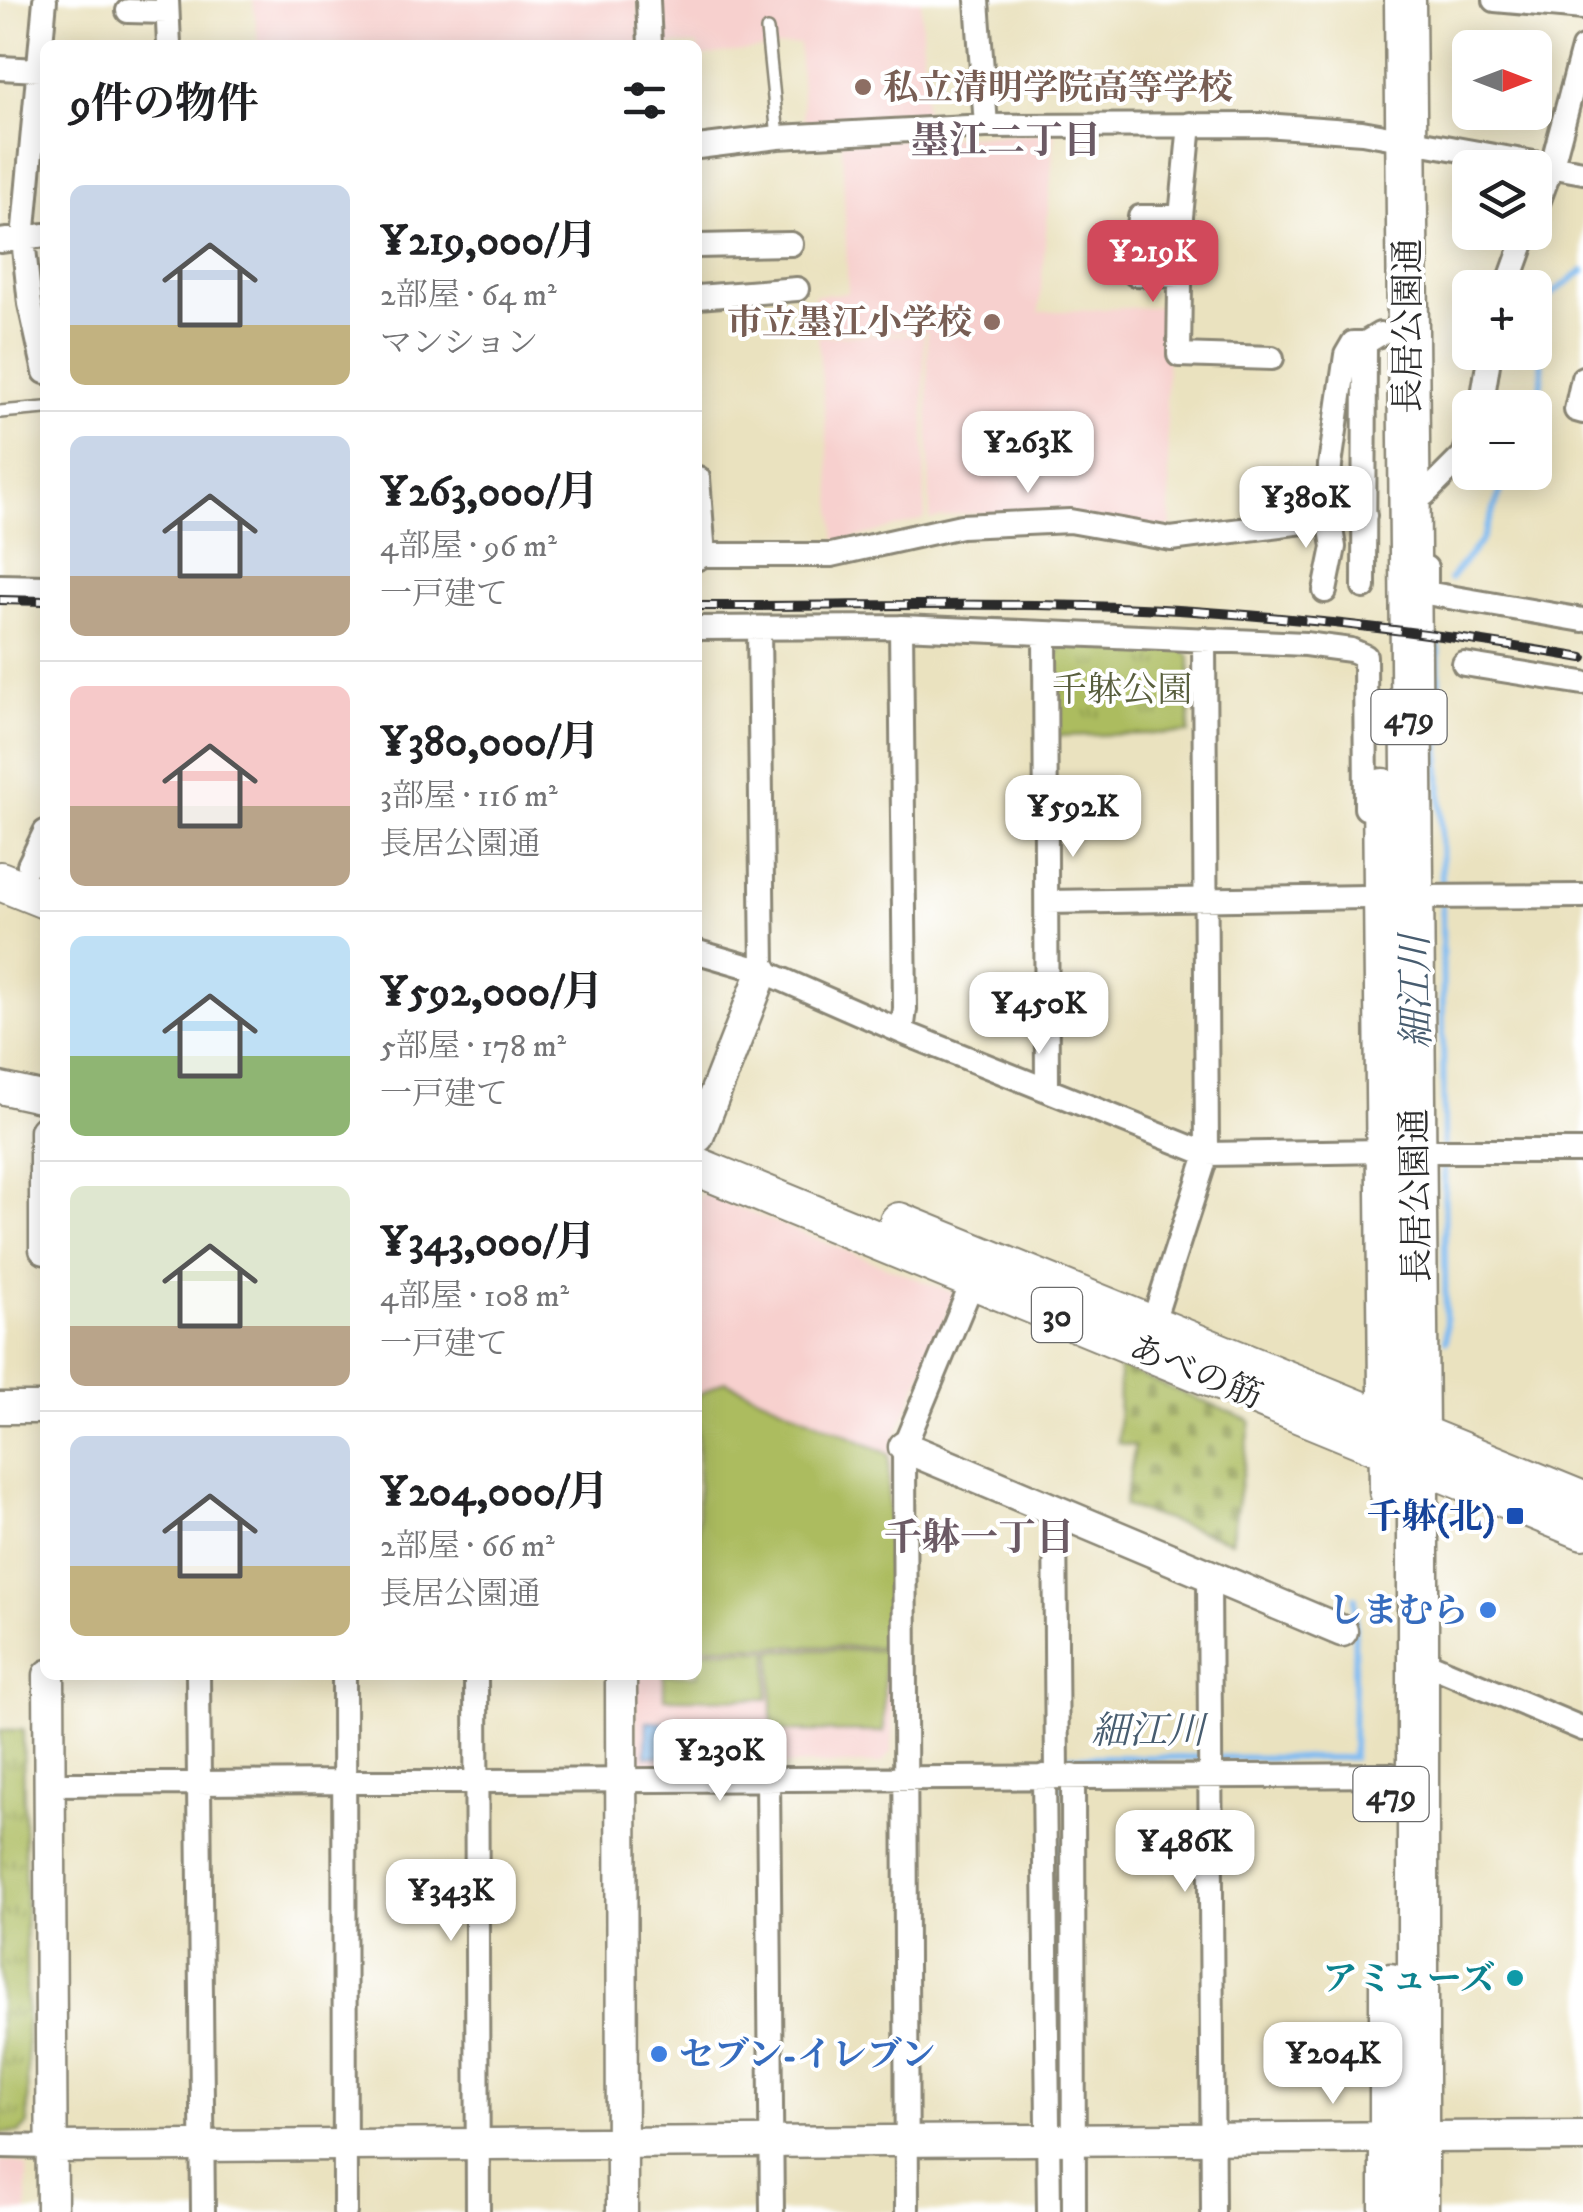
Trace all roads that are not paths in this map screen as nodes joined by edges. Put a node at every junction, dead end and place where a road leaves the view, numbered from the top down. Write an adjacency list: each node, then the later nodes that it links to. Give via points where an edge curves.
1 (45, 0): 12 (street)
2 (648, 0): 14 (street)
3 (977, 0): 20 (street)
4 (1377, 0): 22 (highway, 長居公園通 / 479)
5 (1405, 0): 6 (street); 22 (highway, 長居公園通 / 479)
6 (1424, 0)
7 (1495, 0): 9 (street)
8 (167, 6): 10 (street); 13 (street)
9 (1583, 8)
10 (128, 11)
11 (767, 30): 21 (lane)
12 (42, 40)
13 (168, 40)
14 (650, 40)
15 (1583, 48): 25 (street)
16 (40, 58): 18 (street)
17 (0, 68): 18 (street)
18 (39, 70): 28 (street)
19 (1190, 124): 20 (street); 22 (street); 27 (street)
20 (986, 126): 21 (street)
21 (778, 137): 23 (street)
22 (1392, 138): 24 (street); 34 (highway, 長居公園通 / 479)
23 (702, 146)
24 (1463, 150)
25 (1552, 165): 26 (street)
26 (1583, 172)
27 (1182, 217): 31 (street); 31 (street, via 1140,217 1135,274)
28 (23, 238): 35 (street)
29 (791, 244): 30 (street)
30 (702, 246)
31 (1180, 276): 36 (street, via 1178,355)
32 (797, 289): 33 (street)
33 (702, 296)
34 (1384, 330): 42 (street, via 1423,324); 43 (street, via 1353,343 1346,355); 44 (street); 60 (highway, 長居公園通 / 479); 68 (highway, 長居公園通 / 479)
35 (40, 349)
36 (1272, 358)
37 (1583, 378): 40 (street, via 1576,410)
38 (40, 408): 39 (lane)
39 (0, 412)
40 (1583, 412)
41 (1452, 467): 42 (street)
42 (1426, 494): 50 (street, via 1426,593)
43 (1328, 511): 44 (street); 45 (street, via 1319,520 1172,538 1070,520 960,526 831,555); 49 (street, via 1334,546)
44 (1365, 515): 47 (street)
45 (702, 557)
46 (0, 586): 48 (street)
47 (1364, 586)
48 (40, 587)
49 (1325, 591)
50 (1583, 620)
51 (900, 626): 53 (street); 54 (street); 67 (street)
52 (702, 628): 53 (street)
53 (759, 628): 66 (street)
54 (1045, 633): 55 (street); 64 (street)
55 (1204, 640): 62 (street, via 1305,644 1366,656); 63 (street)
56 (1464, 664): 57 (street)
57 (1583, 683)
58 (24, 860): 59 (main road)
59 (40, 890)
60 (1421, 896): 61 (street); 74 (highway, 長居公園通 / 479)
61 (1583, 896)
62 (1367, 897): 63 (street); 68 (street, via 1369,1046)
63 (1204, 899): 64 (street); 76 (street)
64 (1048, 902): 70 (street)
65 (702, 953): 66 (street)
66 (763, 971): 67 (street); 72 (street)
67 (902, 1032): 70 (street)
68 (1385, 1059): 74 (highway, 長居公園通 / 479)
69 (0, 1088): 71 (street)
70 (1046, 1088): 76 (street)
71 (40, 1097)
72 (702, 1128)
73 (702, 1140): 79 (main road, あべの筋 / 30)
74 (1422, 1151): 75 (street); 76 (street); 82 (highway, 長居公園通 / 479)
75 (1583, 1151)
76 (1207, 1154): 79 (street)
77 (702, 1169): 78 (main road, あべの筋 / 30)
78 (973, 1281): 82 (main road, あべの筋 / 30); 83 (street)
79 (1152, 1325): 82 (main road, あべの筋 / 30)
80 (0, 1408): 81 (street)
81 (40, 1408)
82 (1403, 1442): 84 (main road, あべの筋 / 30); 86 (main road, あべの筋 / 30); 89 (highway, 長居公園通 / 479); 98 (highway, 長居公園通 / 479)
83 (904, 1447): 85 (street); 99 (street)
84 (1583, 1501)
85 (1055, 1512): 87 (street); 97 (street)
86 (1583, 1530)
87 (1209, 1577): 88 (street); 96 (street)
88 (1342, 1631)
89 (1417, 1658): 95 (street); 106 (highway, 長居公園通 / 479)
90 (49, 1680): 105 (street)
91 (198, 1680): 104 (street)
92 (344, 1680): 103 (street)
93 (476, 1680): 102 (street)
94 (620, 1680): 101 (street)
95 (1583, 1730)
96 (1210, 1775): 97 (street); 98 (street); 109 (street)
97 (1058, 1776): 99 (street); 108 (street)
98 (1391, 1776): 106 (highway, 長居公園通 / 479)
99 (906, 1777): 100 (street); 110 (street)
100 (768, 1778): 101 (street); 111 (street)
101 (621, 1779): 102 (street); 112 (street)
102 (477, 1780): 103 (street); 113 (street)
103 (344, 1782): 104 (street); 117 (street)
104 (198, 1783): 105 (street); 116 (street)
105 (48, 1784): 115 (street)
106 (1403, 2136): 107 (street); 109 (street); 128 (highway, 長居公園通 / 479); 129 (highway, 長居公園通 / 479)
107 (1583, 2136)
108 (1062, 2138): 109 (street); 110 (street); 125 (street); 126 (street)
109 (1213, 2138): 127 (street)
110 (907, 2139): 111 (street); 124 (street)
111 (771, 2140): 112 (street); 123 (street)
112 (622, 2143): 113 (street); 122 (street)
113 (478, 2144): 117 (street); 121 (street)
114 (0, 2146): 115 (street)
115 (52, 2147): 116 (street); 118 (street)
116 (202, 2147): 117 (street); 119 (street)
117 (344, 2147): 120 (street)
118 (52, 2212)
119 (203, 2212)
120 (345, 2212)
121 (478, 2212)
122 (622, 2212)
123 (772, 2212)
124 (907, 2212)
125 (1050, 2212)
126 (1074, 2212)
127 (1213, 2212)
128 (1390, 2212)
129 (1418, 2212)

